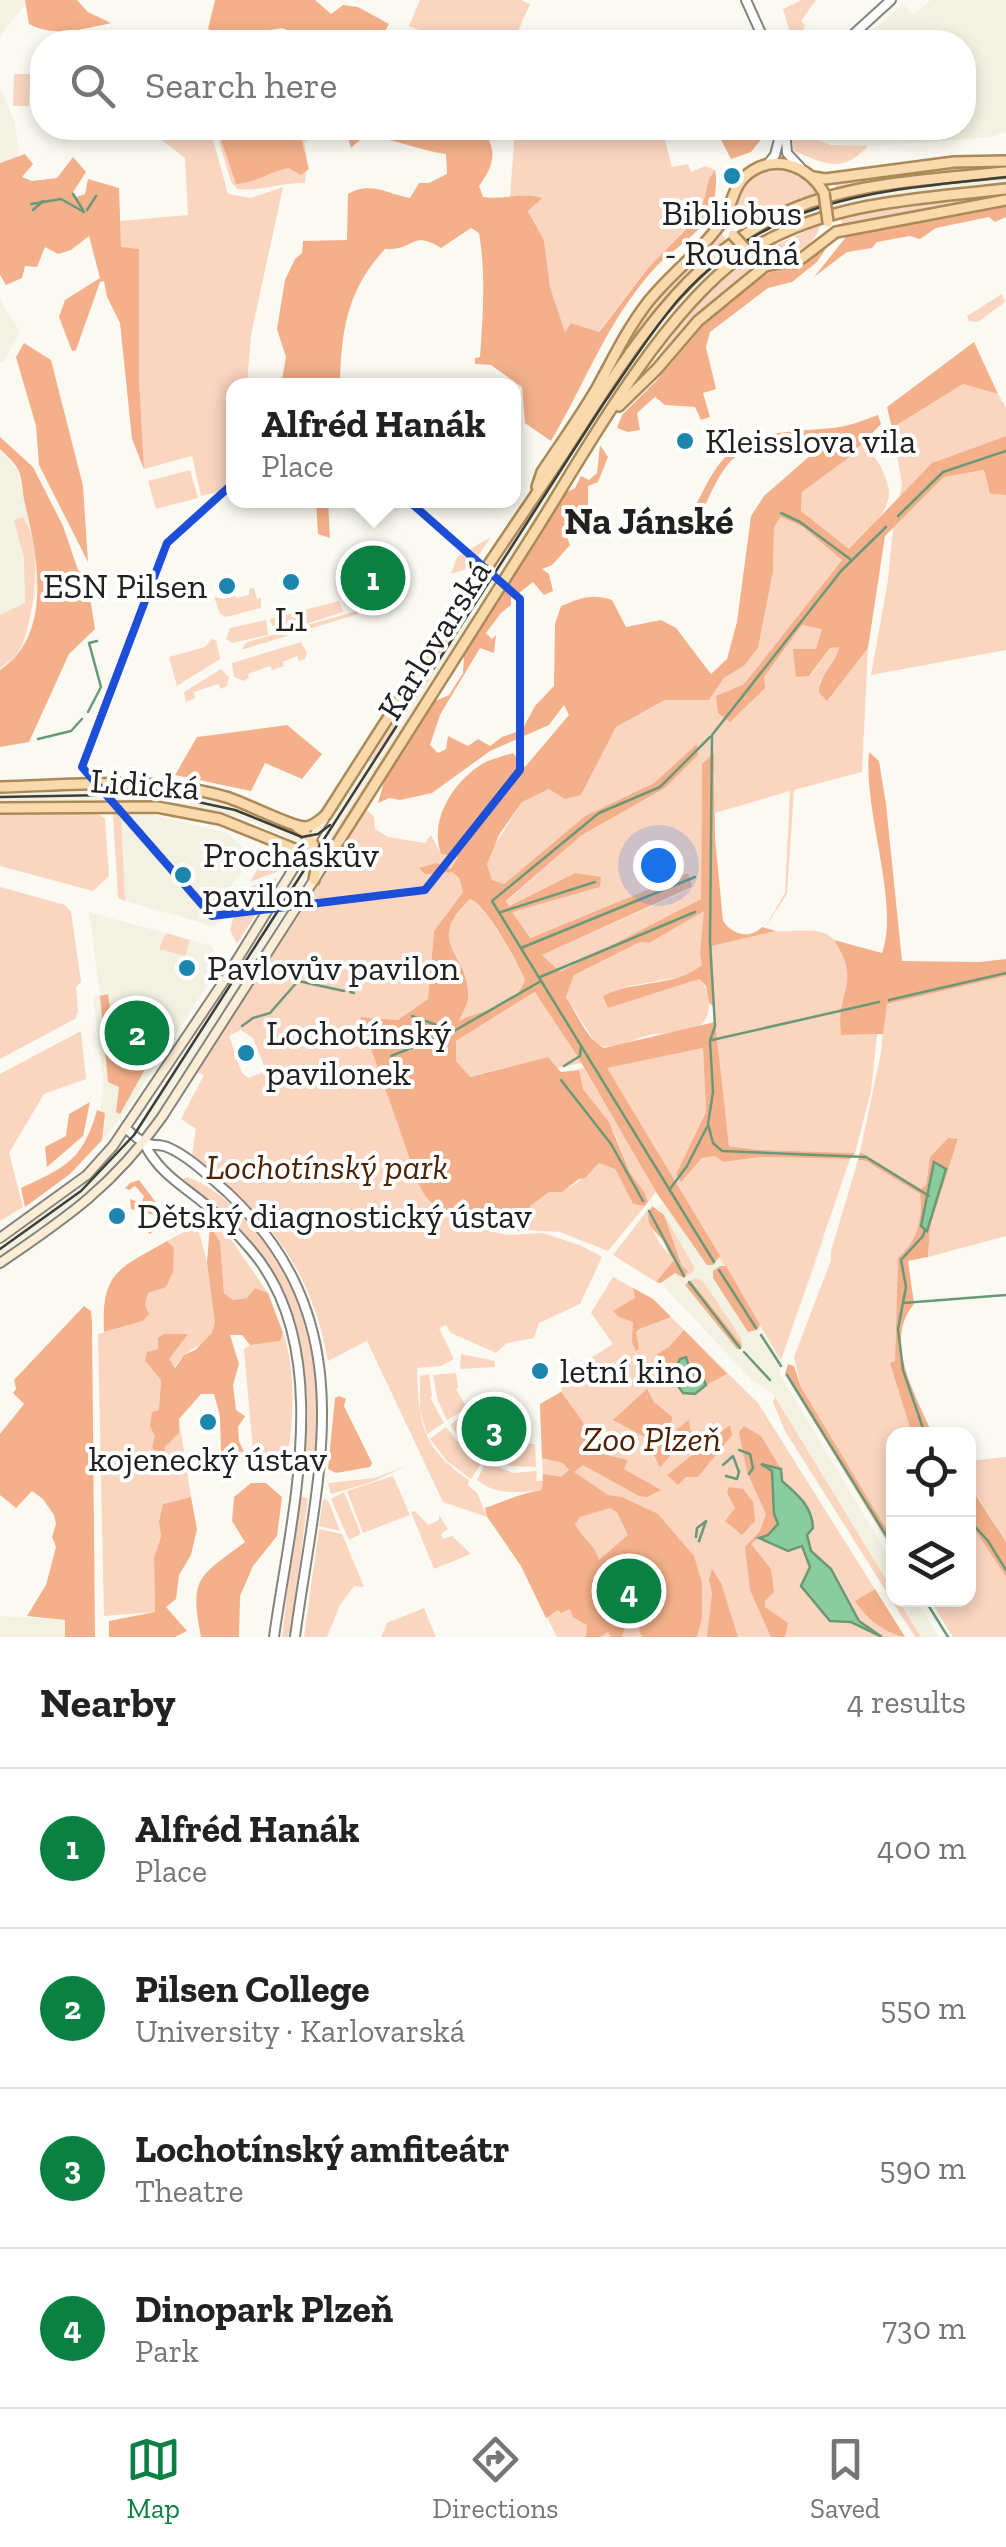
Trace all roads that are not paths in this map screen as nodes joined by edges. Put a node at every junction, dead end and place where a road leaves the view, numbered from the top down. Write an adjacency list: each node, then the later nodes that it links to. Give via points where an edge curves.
1 (746, 0): 3 (street)
2 (891, 0): 4 (street)
3 (760, 30)
4 (859, 30)
5 (780, 140): 8 (street)
6 (785, 140): 10 (street, via 787,153)
7 (1006, 161): 10 (main road, via 825,179)
8 (764, 166): 10 (main road, via 785,164); 13 (main road, via 742,178)
9 (1006, 172): 17 (main road, Karlovarská, via 832,196 786,211 743,236 672,298)
10 (807, 173): 14 (main road, bridge, via 824,193 828,222)
11 (1006, 188): 16 (main road, Karlovarská, via 838,212 752,249 686,308)
12 (1006, 200): 14 (main road, via 840,231)
13 (730, 203): 15 (main road, bridge, via 734,236 752,256); 17 (main road, via 720,225 628,330)
14 (816, 246): 15 (main road)
15 (776, 264): 16 (main road, via 714,306)
16 (608, 416): 24 (main road, Karlovarská)
17 (536, 490): 20 (main road, Karlovarská)
18 (0, 788): 21 (main road, Lidická, via 172,786)
19 (0, 808): 23 (main road, Lidická, via 173,808 220,818)
20 (326, 815): 21 (main road, via 309,827); 22 (main road, Karlovarská)
21 (291, 823): 22 (main road, Lidická)
22 (314, 837): 25 (main road)
23 (282, 844): 25 (main road, Lidická); 26 (main road, via 293,862)
24 (337, 844): 25 (main road); 27 (main road, Karlovarská)
25 (312, 852): 26 (main road); 27 (main road)
26 (289, 879): 28 (main road)
27 (314, 880): 29 (main road, Karlovarská)
28 (126, 1129): 29 (street); 30 (main road, via 87,1175)
29 (144, 1143): 31 (main road, Karlovarská, via 98,1193); 32 (street, via 154,1163 254,1253 282,1302 298,1352 304,1404); 33 (street, via 167,1146 195,1166 270,1238 301,1295 318,1346 324,1415)
30 (0, 1238)
31 (0, 1263)
32 (274, 1637)
33 (295, 1637)

